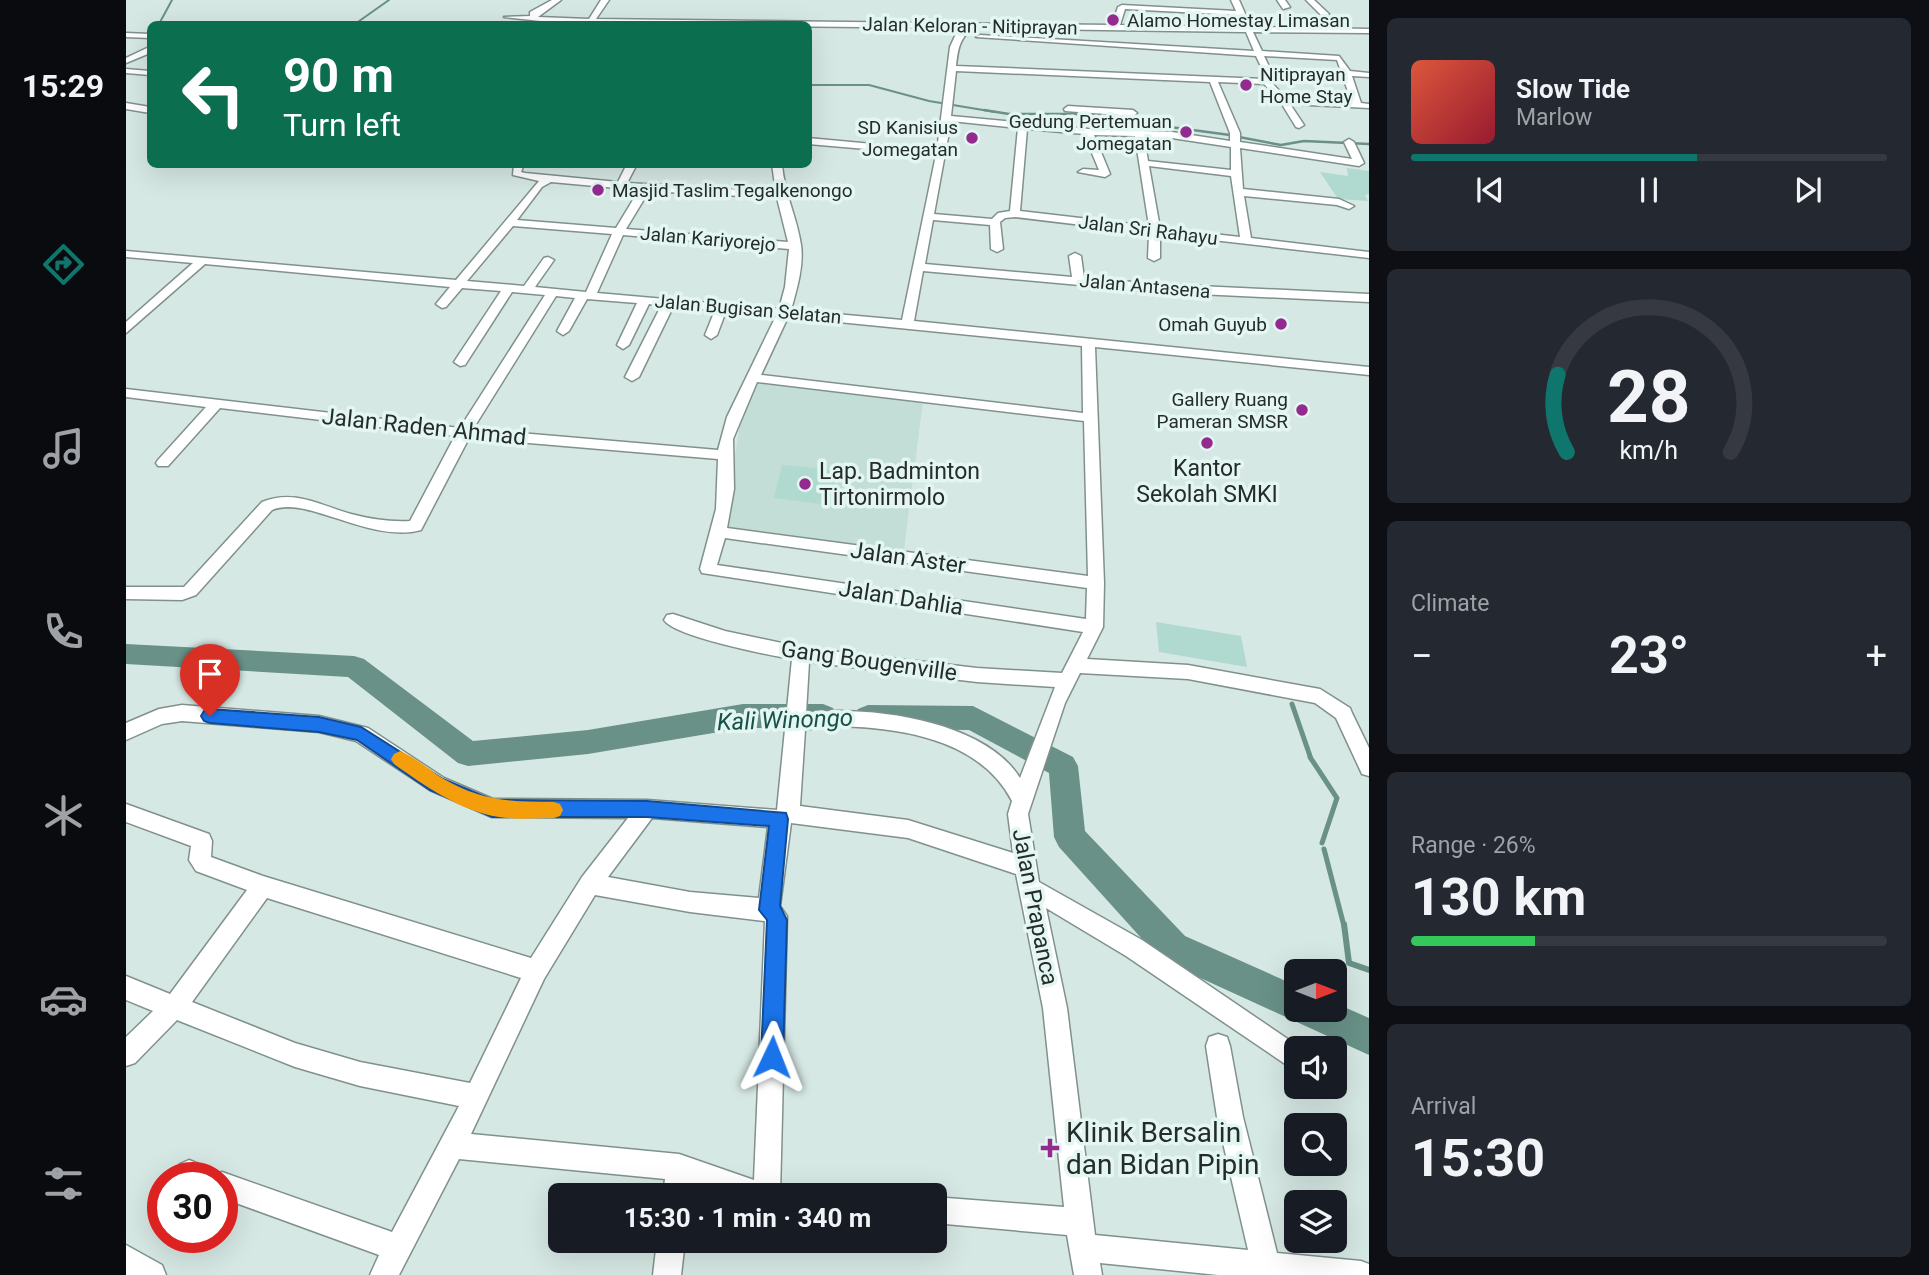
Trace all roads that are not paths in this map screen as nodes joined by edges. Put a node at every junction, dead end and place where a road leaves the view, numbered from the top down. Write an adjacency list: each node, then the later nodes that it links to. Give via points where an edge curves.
1 (557, 0): 8 (street, via 533,13)
2 (606, 0): 9 (street)
3 (1236, 0): 7 (street)
4 (1310, 0): 16 (street)
5 (518, 10): 8 (street, via 508,17)
6 (1196, 11): 7 (street); 12 (street, via 1122,7); 14 (street)
7 (1241, 13): 15 (street)
8 (535, 20): 9 (street)
9 (587, 21)
10 (812, 24): 11 (street, Jalan Keloran - Nitiprayan)
11 (970, 26): 12 (street, Jalan Keloran - Nitiprayan); 20 (street)
12 (1115, 28): 13 (street, Jalan Keloran - Nitiprayan)
13 (1131, 28): 14 (street, Jalan Keloran - Nitiprayan); 21 (street)
14 (1200, 29): 15 (street, Jalan Keloran - Nitiprayan)
15 (1248, 30): 16 (street, Jalan Keloran - Nitiprayan); 25 (street)
16 (1339, 31): 17 (street, Jalan Keloran - Nitiprayan)
17 (1369, 31)
18 (126, 35): 19 (street)
19 (147, 36)
20 (959, 36): 21 (street, via 1082,38); 27 (street)
21 (1133, 44): 25 (street)
22 (126, 48): 23 (street)
23 (147, 50)
24 (147, 51): 26 (street)
25 (1260, 54): 30 (street, via 1339,58); 33 (street, via 1269,77)
26 (126, 61)
27 (952, 68): 32 (street); 38 (street)
28 (126, 71): 29 (street)
29 (147, 73)
30 (1346, 73): 31 (street); 36 (street)
31 (1369, 75)
32 (1213, 80): 33 (street); 47 (street, via 1235,133)
33 (1266, 82): 34 (street)
34 (1283, 101): 36 (street); 41 (street)
35 (126, 106): 40 (street)
36 (1357, 106): 37 (street)
37 (1369, 107)
38 (947, 109): 42 (street); 48 (street)
39 (1068, 109): 44 (street, via 1135,118)
40 (147, 110)
41 (1299, 125)
42 (1023, 127): 43 (street); 63 (street)
43 (1088, 132): 44 (street); 54 (street, via 1105,174)
44 (1141, 134): 47 (street, via 1172,135); 50 (street)
45 (812, 141): 48 (street)
46 (1349, 142): 47 (street, via 1359,163)
47 (1235, 149): 49 (street); 55 (street)
48 (941, 153): 64 (street)
49 (1296, 162)
50 (1145, 163): 55 (street); 67 (street)
51 (519, 168): 56 (street, Jalan Kariyorejo, via 518,176)
52 (630, 168): 58 (street)
53 (777, 168): 61 (street)
54 (1083, 172)
55 (1236, 177): 57 (street); 60 (street)
56 (549, 179): 58 (street, Jalan Kariyorejo); 66 (street, via 538,185)
57 (1248, 180)
58 (621, 186): 59 (street, Jalan Kariyorejo)
59 (646, 188): 61 (street); 68 (street, Jalan Kariyorejo)
60 (1238, 192): 62 (street); 69 (street)
61 (783, 195): 70 (street)
62 (1349, 206)
63 (1015, 214): 65 (street, Jalan Sri Rahayu, via 1002,215); 67 (street, Jalan Sri Rahayu)
64 (930, 217): 65 (street, Jalan Sri Rahayu); 78 (street)
65 (995, 222): 71 (street)
66 (510, 223): 68 (street); 80 (street)
67 (1155, 230): 69 (street, Jalan Sri Rahayu); 75 (street)
68 (619, 232): 70 (street, Jalan Kariyorejo); 84 (street)
69 (1246, 242): 73 (street, Jalan Sri Rahayu)
70 (796, 246): 90 (street, Jalan Kariyorejo)
71 (997, 249)
72 (126, 254): 76 (street, Jalan Bugisan Selatan)
73 (1369, 255)
74 (1075, 256): 79 (street)
75 (1154, 258)
76 (203, 260): 80 (street, Jalan Bugisan Selatan); 92 (street)
77 (548, 260): 82 (street)
78 (920, 267): 79 (street, Jalan Antasena); 91 (street)
79 (1078, 280): 85 (street, Jalan Antasena)
80 (459, 282): 81 (street, Jalan Bugisan Selatan); 88 (street)
81 (509, 288): 82 (street, Jalan Bugisan Selatan); 97 (street)
82 (527, 290): 83 (street, Jalan Bugisan Selatan)
83 (553, 292): 84 (street, Jalan Bugisan Selatan); 104 (street)
84 (586, 295): 86 (street, Jalan Bugisan Selatan); 93 (street)
85 (1369, 298)
86 (645, 300): 87 (street, Jalan Bugisan Selatan); 96 (street)
87 (669, 302): 89 (street, Jalan Bugisan Selatan); 99 (street)
88 (442, 304)
89 (722, 307): 90 (street, Jalan Bugisan Selatan); 94 (street)
90 (783, 312): 91 (street, Jalan Bugisan Selatan); 100 (street, Jalan Kariyorejo)
91 (908, 324): 95 (street, Jalan Bugisan Selatan)
92 (126, 329)
93 (563, 331)
94 (711, 335)
95 (1088, 342): 98 (street, Jalan Bugisan Selatan); 103 (street, Jalan Prapanca)
96 (623, 345)
97 (460, 362)
98 (1369, 371)
99 (632, 377)
100 (753, 378): 103 (street); 105 (street, Jalan Kariyorejo, via 730,426)
101 (126, 393): 102 (street, Jalan Raden Ahmad)
102 (216, 404): 104 (street, Jalan Raden Ahmad); 106 (street)
103 (1090, 418): 109 (street, Jalan Prapanca)
104 (464, 433): 105 (street, Jalan Raden Ahmad); 110 (street, via 415,526 391,527 337,516 308,503 280,501 267,506 190,592)
105 (724, 455): 107 (street, Jalan Kariyorejo, via 726,491)
106 (163, 463)
107 (720, 532): 108 (street, Jalan Kariyorejo); 109 (street, Jalan Aster)
108 (708, 569): 112 (street, Jalan Dahlia)
109 (1096, 583): 112 (street, Jalan Prapanca)
110 (126, 593)
111 (673, 620): 113 (street, Gang Bougenville, via 723,638)
112 (1094, 627): 114 (street, Jalan Prapanca)
113 (801, 654): 114 (street, Gang Bougenville, via 1002,679); 115 (street)
114 (1072, 673): 117 (street, Gang Bougenville, via 1188,672 1320,696 1343,713); 118 (street, Jalan Prapanca, via 1056,703)
115 (795, 726): 118 (street, via 819,719 916,726 981,752); 121 (street)
116 (126, 732): 119 (street, via 159,717 182,713 319,724 361,734 437,784 492,808)
117 (1369, 768)
118 (1025, 791): 122 (street, Jalan Prapanca, via 1018,814)
119 (647, 809): 121 (street); 123 (street)
120 (126, 813): 124 (street, via 202,841 200,860 204,864)
121 (784, 816): 122 (street, via 908,829); 125 (street)
122 (1028, 878): 130 (street); 141 (street, Jalan Prapanca, via 1055,1008)
123 (590, 884): 125 (street); 126 (street)
124 (263, 886): 126 (street); 128 (street)
125 (769, 910): 137 (street, via 777,920)
126 (536, 971): 132 (street)
127 (126, 988): 128 (street)
128 (174, 1006): 131 (street); 132 (street, via 295,1055 360,1074)
129 (1218, 1046): 143 (street)
130 (1284, 1051)
131 (126, 1054)
132 (477, 1097): 133 (street)
133 (452, 1145): 134 (street); 140 (street)
134 (679, 1167): 135 (street); 136 (street)
135 (677, 1183)
136 (725, 1183)
137 (767, 1183)
138 (238, 1191): 140 (street)
139 (947, 1213): 141 (street)
140 (397, 1248): 144 (street)
141 (1083, 1249): 143 (street)
142 (670, 1253): 145 (street)
143 (1266, 1266): 146 (street)
144 (384, 1275)
145 (667, 1275)
146 (1361, 1275)

